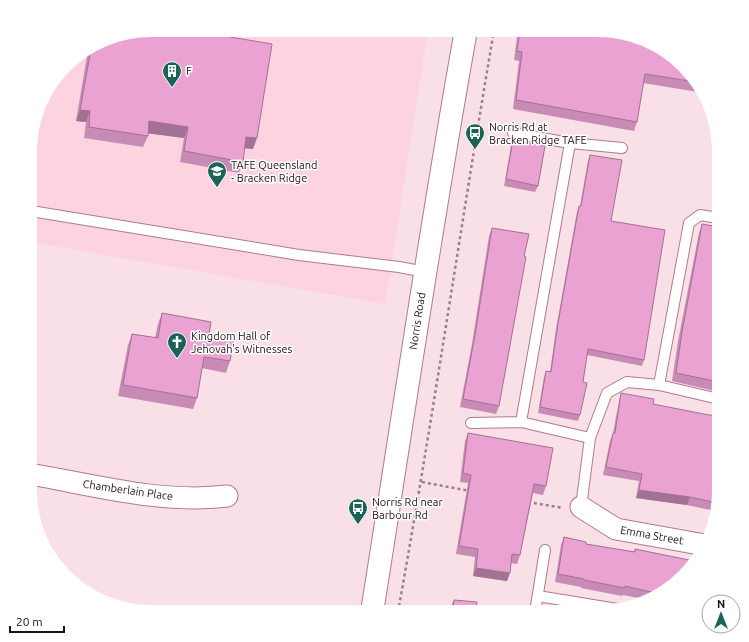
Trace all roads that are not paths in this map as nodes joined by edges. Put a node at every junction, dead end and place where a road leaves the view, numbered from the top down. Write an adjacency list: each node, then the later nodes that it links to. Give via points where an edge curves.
1 (465, 37): 7 (main road, Norris Road)
2 (513, 133): 3 (lane)
3 (570, 143): 4 (lane); 10 (lane)
4 (622, 148)
5 (37, 213): 7 (lane, via 299,255)
6 (712, 217): 8 (lane, via 700,215 689,223)
7 (425, 272): 19 (main road, Norris Road)
8 (659, 385): 9 (lane); 12 (lane, via 627,382 607,394)
9 (712, 397)
10 (521, 422): 11 (lane); 12 (lane)
11 (471, 423)
12 (590, 438): 15 (lane)
13 (37, 475): 14 (street, Chamberlain Place, via 156,496)
14 (226, 496)
15 (581, 507): 16 (street, Emma Street, via 616,529)
16 (699, 544)
17 (545, 550): 18 (lane)
18 (538, 596): 20 (lane); 21 (lane)
19 (373, 605)
20 (536, 605)
21 (593, 605)

